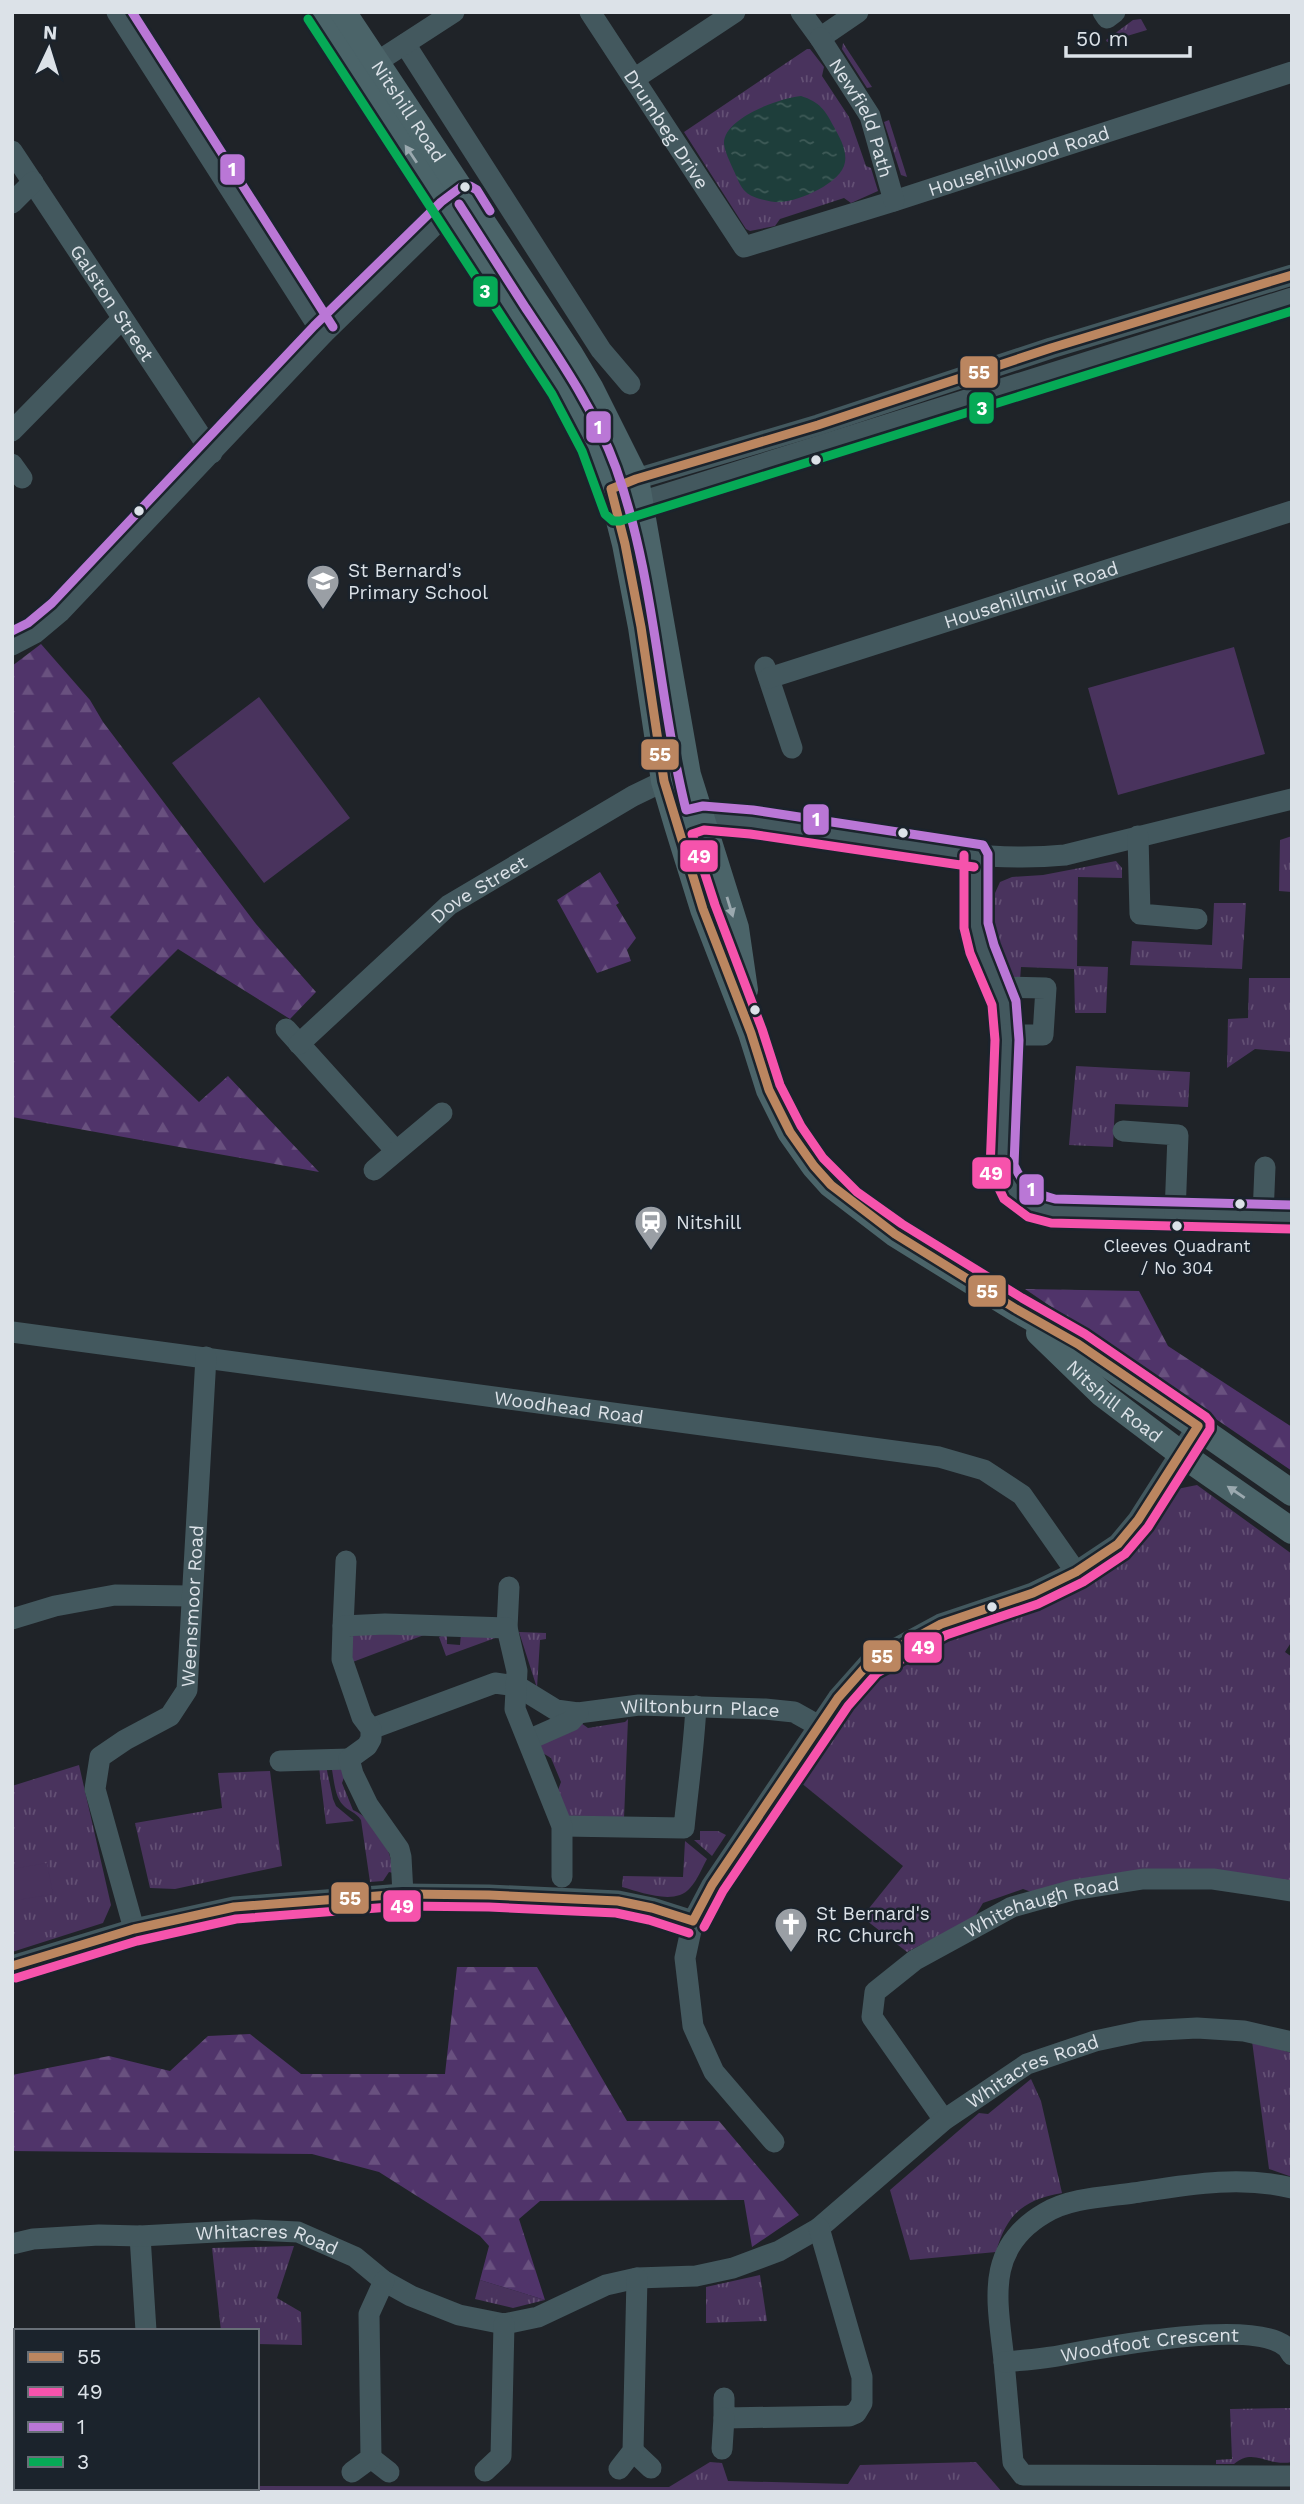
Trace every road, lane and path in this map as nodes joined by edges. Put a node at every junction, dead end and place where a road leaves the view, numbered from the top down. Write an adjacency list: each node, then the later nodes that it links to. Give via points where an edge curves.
1 (117, 12): 25 (street)
2 (318, 12): 13 (main road, Nitshill Road)
3 (344, 12): 13 (main road, Nitshill Road)
4 (454, 12): 12 (street)
5 (590, 12): 15 (street, Drumbeg Drive)
6 (735, 12): 15 (street)
7 (801, 12): 11 (street, Newfield Path)
8 (858, 12): 11 (street, Newfield Path)
9 (1103, 12): 10 (street, via 1107,18)
10 (1115, 12)
11 (820, 38): 18 (street, Newfield Path, via 870,116)
12 (405, 44): 13 (street); 26 (street, via 601,350)
13 (367, 69): 20 (main road, Nitshill Road)
14 (1292, 72): 18 (street, Househillwood Road)
15 (634, 79): 21 (street, Drumbeg Drive)
16 (12, 151): 17 (street, Galston Street)
17 (33, 182): 19 (street); 24 (street, Galston Street)
18 (894, 201): 21 (street, Househillwood Road)
19 (12, 203)
20 (458, 204): 25 (street); 29 (main road, Nitshill Road)
21 (744, 247)
22 (1292, 275): 29 (street, via 1051,348)
23 (1292, 298): 29 (street)
24 (122, 319): 27 (street); 28 (street, Galston Street)
25 (323, 334): 28 (street)
26 (630, 384)
27 (12, 431)
28 (212, 453): 31 (street, via 60,612)
29 (626, 495): 33 (main road, Nitshill Road)
30 (1292, 511): 32 (street, Househillmuir Road, via 767,672)
31 (12, 645)
32 (792, 748)
33 (676, 778): 35 (main road, Nitshill Road); 36 (main road, Nitshill Road); 45 (street, Dove Street, via 633,796 449,905 292,1037)
34 (1292, 799): 37 (street)
35 (703, 818): 36 (street); 38 (street); 41 (main road, Nitshill Road, one-way to 41, via 736,928)
36 (677, 825): 41 (main road, Nitshill Road, via 712,936)
37 (1138, 836): 38 (street, via 1031,859); 39 (street, via 1140,914)
38 (976, 855): 40 (street, via 976,925)
39 (1196, 919)
40 (998, 987): 42 (street); 42 (street, via 1045,988 1044,1035)
41 (751, 1033): 51 (main road, Nitshill Road, via 769,1090 785,1122 831,1185 895,1234)
42 (1006, 1034): 48 (street, via 1002,1167 1012,1190 1033,1206 1053,1210)
43 (442, 1113): 45 (street)
44 (1122, 1131): 48 (street, via 1178,1135)
45 (397, 1151): 47 (street)
46 (1265, 1167): 49 (street)
47 (374, 1170)
48 (1175, 1214): 49 (street)
49 (1263, 1216): 50 (street)
50 (1292, 1217)
51 (1016, 1309): 54 (main road, Nitshill Road, via 1078,1344); 55 (main road, Nitshill Road, via 1102,1394)
52 (12, 1332): 53 (street, Woodhead Road)
53 (206, 1357): 59 (street, Woodhead Road, via 939,1457 984,1470 1022,1495); 61 (street, Weensmoor Road)
54 (1198, 1426): 55 (street); 56 (main road, Nitshill Road)
55 (1180, 1453): 57 (main road, Nitshill Road, one-way to 55); 59 (street, via 1132,1528 1118,1544)
56 (1292, 1493)
57 (1292, 1531)
58 (346, 1561): 63 (street)
59 (1076, 1573): 68 (street, via 1033,1593 941,1624 870,1663)
60 (509, 1587): 64 (street)
61 (192, 1596): 62 (street, via 115,1595); 78 (street, Weensmoor Road, via 187,1690 170,1716 100,1757 96,1789)
62 (12, 1619)
63 (343, 1626): 64 (street); 69 (street, via 342,1658 362,1717)
64 (507, 1628): 65 (street)
65 (517, 1686): 67 (street, Wiltonburn Place, via 556,1710); 69 (street, via 495,1683); 70 (street, via 514,1709)
66 (696, 1706): 67 (street, Wiltonburn Place, via 639,1705); 68 (street, Wiltonburn Place, via 794,1712); 73 (street, via 684,1828)
67 (578, 1713): 70 (street, Wiltonburn Place, via 571,1721)
68 (819, 1726): 77 (street, via 712,1885)
69 (371, 1729): 71 (street, via 368,1746)
70 (528, 1741): 73 (street)
71 (349, 1759): 72 (street); 76 (street, via 368,1805 399,1849)
72 (280, 1761)
73 (562, 1826): 74 (street)
74 (562, 1877)
75 (1292, 1891): 81 (street, Whitehaugh Road, via 1213,1879 1143,1879 1073,1890 1012,1907 915,1960 875,1992 872,2017)
76 (403, 1894): 77 (street, via 618,1901); 78 (street, via 234,1907)
77 (693, 1921): 82 (street, via 685,1958 694,2025 714,2072)
78 (134, 1929): 79 (street)
79 (12, 1966)
80 (1292, 2042): 81 (street, Whitacres Road, via 1244,2031 1197,2028 1142,2031 1106,2039 1027,2064)
81 (944, 2120): 84 (street, Whitacres Road)
82 (774, 2142)
83 (1292, 2188): 92 (street, via 1210,2182 1071,2203 1045,2213 1018,2234 1000,2269 996,2289)
84 (819, 2228): 87 (street, Whitacres Road, via 733,2268 695,2276); 93 (street, via 862,2377 863,2403 849,2416 724,2408)
85 (140, 2236): 86 (street, Whitacres Road, via 33,2239); 88 (street, Whitacres Road, via 298,2232 355,2256); 90 (street)
86 (12, 2244)
87 (637, 2278): 89 (street, Whitacres Road, via 606,2285 538,2317); 94 (street)
88 (384, 2281): 89 (street, Whitacres Road, via 459,2315); 95 (street, via 369,2314)
89 (504, 2324): 98 (street, via 510,2462)
90 (146, 2329)
91 (1292, 2355): 92 (street, Woodfoot Crescent, via 1285,2346 1267,2339 1210,2335)
92 (1004, 2362): 101 (street, via 1013,2462 1023,2475)
93 (722, 2449)
94 (633, 2451): 96 (street); 97 (street)
95 (370, 2458): 99 (street); 100 (street)
96 (652, 2468)
97 (619, 2469)
98 (485, 2471)
99 (352, 2472)
100 (389, 2472)
101 (1292, 2476)

